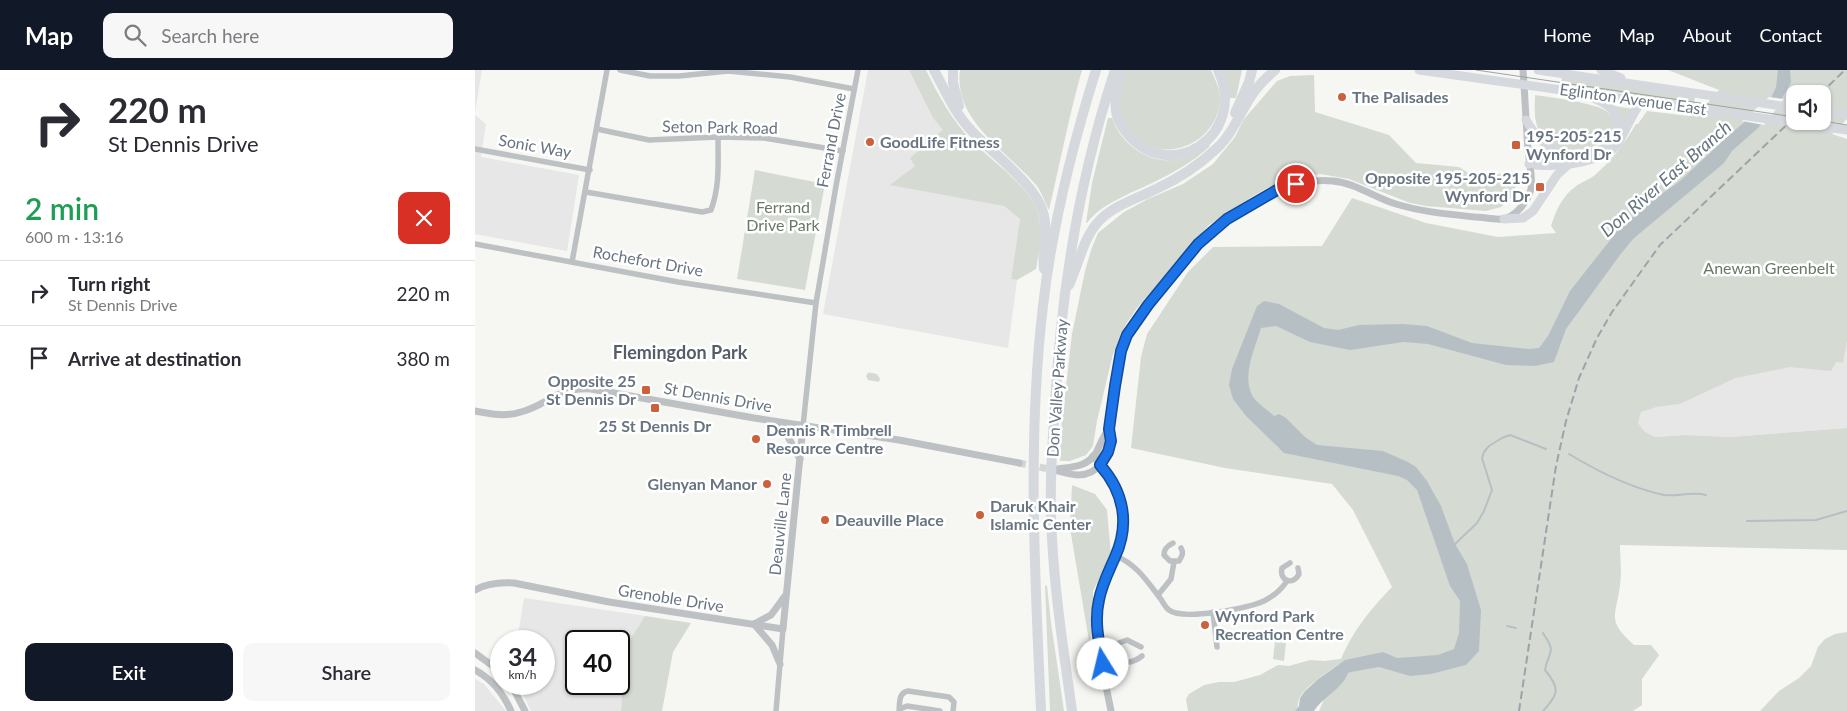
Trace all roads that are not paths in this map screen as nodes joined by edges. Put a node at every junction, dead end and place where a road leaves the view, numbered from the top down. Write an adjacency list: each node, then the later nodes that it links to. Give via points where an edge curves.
1 (607, 70): 27 (street)
2 (619, 70): 18 (street, via 650,76 727,71 790,77)
3 (858, 70): 18 (street, Ferrand Drive)
4 (933, 70): 26 (highway)
5 (953, 70): 26 (highway, via 956,99)
6 (1096, 70): 40 (highway, Don Valley Parkway, via 1079,125)
7 (1115, 70): 41 (highway, Don Valley Parkway, via 1078,210)
8 (1121, 70): 9 (highway, via 1115,103 1123,128 1142,148 1172,154 1189,152 1206,142 1221,124 1226,105 1225,88)
9 (1218, 70)
10 (1246, 70): 19 (highway)
11 (1252, 70): 19 (highway)
12 (1275, 70): 32 (highway, via 1263,80 1232,129)
13 (1419, 70): 20 (main road, Eglinton Avenue East)
14 (1523, 70): 25 (street)
15 (1544, 70): 17 (main road, Eglinton Avenue East)
16 (1601, 70): 17 (main road)
17 (1635, 84): 22 (main road, Eglinton Avenue East)
18 (854, 89): 31 (street, Ferrand Drive)
19 (1244, 92): 32 (highway, via 1233,119)
20 (1581, 93): 21 (main road, Eglinton Avenue East); 33 (main road, via 1609,106 1617,117 1617,131 1604,148)
21 (1642, 101): 28 (main road, Eglinton Avenue East); 33 (main road, via 1619,142 1609,152 1598,157)
22 (1786, 107)
23 (1831, 113): 24 (main road)
24 (1847, 115)
25 (1525, 120): 33 (main road, via 1540,141); 34 (street)
26 (969, 128): 40 (highway, via 1037,197 1046,224 1043,258)
27 (597, 129): 29 (street, Seton Park Road, via 649,140); 35 (street)
28 (1847, 130)
29 (718, 137): 31 (street, Seton Park Road, via 764,138); 36 (street, via 719,173 711,210 702,212)
30 (475, 149): 35 (street, Sonic Way)
31 (843, 151): 42 (street, Ferrand Drive)
32 (1208, 156): 41 (highway, via 1173,180 1099,220 1090,233)
33 (1571, 160): 34 (main road, via 1549,166); 37 (main road, via 1533,211 1523,218)
34 (1529, 164): 37 (street, via 1531,189 1521,210)
35 (589, 170): 36 (street)
36 (586, 192): 39 (street)
37 (1504, 219): 46 (street, via 1423,212 1333,181 1306,181 1277,190 1227,219 1198,244 1148,305 1127,335 1121,351)
38 (475, 244): 39 (street, Rochefort Drive)
39 (572, 262): 42 (street, Rochefort Drive)
40 (1047, 281): 80 (highway, Don Valley Parkway, via 1034,448)
41 (1065, 292): 81 (highway, Don Valley Parkway, via 1051,460 1052,536 1057,611)
42 (816, 303): 45 (street, Deauville Lane)
43 (475, 411): 44 (street, St Dennis Drive, via 513,414 531,409 562,392 584,389)
44 (755, 418): 45 (street, St Dennis Drive); 48 (street, via 783,430)
45 (803, 426): 48 (street, Deauville Lane); 49 (street, St Dennis Drive)
46 (1109, 429): 47 (street); 50 (street, via 1111,441)
47 (1093, 456): 50 (street); 50 (street, via 1079,466 1054,470 1072,476)
48 (800, 460): 60 (street, Deauville Lane)
49 (1019, 463)
50 (1100, 465): 53 (street, via 1118,493 1124,512 1124,531)
51 (1173, 543): 54 (street, via 1167,547 1165,555 1170,562)
52 (1181, 548): 54 (street, via 1183,553)
53 (1116, 556): 59 (street, via 1143,574); 71 (street, via 1098,603 1098,634)
54 (1175, 562): 59 (street, via 1171,579)
55 (1290, 563): 57 (street, via 1282,568 1281,574)
56 (1297, 568): 57 (street, via 1297,579)
57 (1287, 581): 61 (street, via 1263,602)
58 (475, 590): 62 (street, Grenoble Drive, via 485,585 514,583 609,602)
59 (1158, 595): 61 (street, via 1168,609 1178,614)
60 (785, 596): 62 (street, via 771,615); 63 (street, Deauville Lane)
61 (1213, 612): 65 (street)
62 (754, 624): 63 (street, Grenoble Drive); 70 (street, via 772,645)
63 (783, 628): 70 (street)
64 (1141, 647): 67 (street, via 1123,640 1116,647)
65 (1217, 647)
66 (475, 653): 69 (street)
67 (1116, 656): 68 (street, via 1125,662); 71 (street)
68 (1141, 656)
69 (490, 664)
70 (780, 664): 77 (street)
71 (1103, 664): 82 (street)
72 (475, 670): 75 (street, via 496,685)
73 (517, 695): 76 (street)
74 (899, 710): 78 (street, via 907,706); 79 (street, via 900,696 908,691 949,697 955,702)
75 (511, 711)
76 (525, 711)
77 (776, 711)
78 (941, 711)
79 (953, 711)
80 (1041, 711)
81 (1071, 711)
82 (1111, 711)

